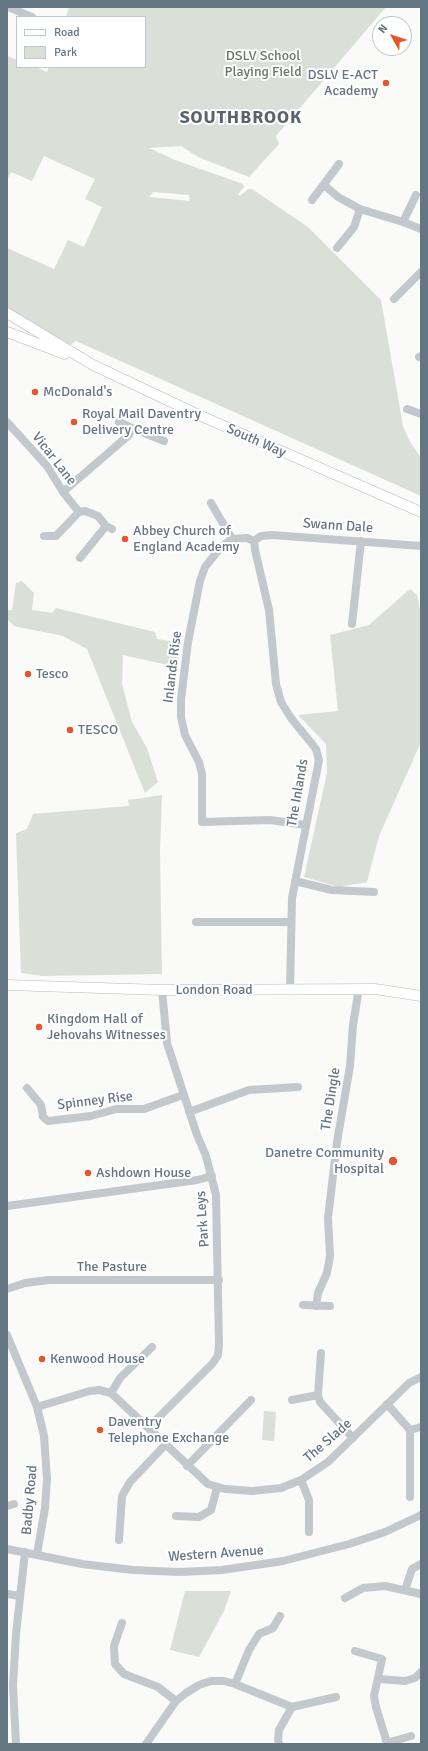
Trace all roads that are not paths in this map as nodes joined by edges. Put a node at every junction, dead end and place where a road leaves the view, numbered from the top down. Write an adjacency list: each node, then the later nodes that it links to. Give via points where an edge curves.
1 (8, 7): 2 (street)
2 (30, 16)
3 (339, 164): 4 (street)
4 (324, 185): 6 (street); 7 (street, via 338,197)
5 (416, 195): 8 (street)
6 (312, 200)
7 (360, 209): 8 (street); 10 (street, via 354,227)
8 (403, 222): 9 (street)
9 (421, 229)
10 (337, 248)
11 (421, 272): 12 (street)
12 (394, 299)
13 (7, 313): 15 (main road)
14 (7, 332): 15 (main road)
15 (94, 365): 25 (main road, South Way, via 201,416)
16 (407, 409): 17 (street)
17 (421, 414)
18 (7, 422): 22 (street, Vicar Lane, via 47,466)
19 (119, 422): 20 (street)
20 (132, 428): 21 (street); 22 (street, via 129,434)
21 (164, 441)
22 (64, 492): 24 (street, Vicar Lane)
23 (211, 503): 27 (street)
24 (79, 512): 26 (street, via 56,536); 31 (street, via 85,511 98,516 109,528)
25 (421, 512)
26 (44, 536)
27 (232, 539): 28 (street, via 247,538); 33 (street, Inlands Rise, via 212,557 200,581 182,681 181,717 185,735 199,762 202,774 202,822 270,820)
28 (254, 541): 29 (street, Swann Dale, via 261,536 272,534); 33 (street, The Inlands, via 269,610 276,684 281,702 316,749 319,760)
29 (362, 541): 30 (street, Swann Dale); 32 (street)
30 (421, 546)
31 (80, 558)
32 (352, 624)
33 (306, 825): 34 (street, The Inlands)
34 (295, 881): 35 (street, via 332,890); 37 (street, The Inlands)
35 (374, 892)
36 (196, 922): 37 (street)
37 (291, 922): 41 (street, The Inlands)
38 (7, 986): 39 (main road, London Road)
39 (162, 990): 41 (main road, London Road); 45 (street, Park Leys, via 167,1043)
40 (357, 990): 41 (main road, London Road); 42 (main road, London Road, via 375,989); 52 (street, The Dingle, via 350,1066 336,1142 328,1218 330,1256)
41 (290, 991)
42 (421, 996)
43 (298, 1087): 46 (street, via 249,1090)
44 (27, 1088): 45 (street, Spinney Rise, via 41,1105 43,1117 48,1120 91,1116 116,1109 144,1109)
45 (183, 1095): 46 (street, Park Leys)
46 (189, 1112): 47 (street, Park Leys)
47 (212, 1176): 48 (street); 49 (street, Park Leys, via 217,1202)
48 (7, 1206)
49 (219, 1280): 50 (street, The Pasture, via 49,1280 25,1283); 64 (street, Park Leys, via 218,1355)
50 (7, 1289)
51 (304, 1305): 52 (street)
52 (316, 1306): 53 (street)
53 (330, 1306)
54 (7, 1335): 63 (street, Badby Road)
55 (152, 1347): 58 (street, via 120,1378)
56 (321, 1353): 59 (street)
57 (421, 1377): 62 (street, The Slade, via 409,1383)
58 (111, 1393): 63 (street, via 90,1391); 64 (street, The Slade)
59 (318, 1395): 61 (street); 67 (street, via 328,1412)
60 (251, 1400): 69 (street)
61 (292, 1400)
62 (387, 1404): 66 (street); 67 (street, The Slade)
63 (37, 1408): 79 (street, Badby Road, via 44,1436 47,1479)
64 (149, 1427): 68 (street, The Slade)
65 (421, 1427): 66 (street)
66 (410, 1430): 72 (street)
67 (353, 1438): 70 (street, The Slade, via 328,1462)
68 (166, 1444): 69 (street, The Slade); 76 (street, via 130,1482 122,1496)
69 (186, 1466): 71 (street, The Slade)
70 (301, 1480): 71 (street, The Slade, via 281,1488); 75 (street, via 309,1500)
71 (217, 1488): 74 (street, via 211,1510 199,1517)
72 (410, 1497)
73 (421, 1514): 79 (street, Western Avenue, via 385,1532 349,1544 283,1561 222,1570 133,1570 82,1564)
74 (176, 1516)
75 (309, 1532)
76 (120, 1540)
77 (7, 1549): 78 (street, Western Avenue)
78 (25, 1552): 79 (street, Western Avenue); 84 (street)
79 (37, 1554)
80 (421, 1564): 81 (street, via 412,1569)
81 (405, 1590): 83 (street); 85 (street, via 385,1586 363,1588)
82 (7, 1594): 84 (street)
83 (421, 1594)
84 (20, 1596): 89 (street)
85 (345, 1598)
86 (280, 1616): 93 (street, via 273,1628 259,1634 249,1650)
87 (122, 1623): 95 (street, via 114,1646 115,1664 124,1674 158,1687)
88 (7, 1633): 89 (street)
89 (16, 1634): 99 (street, via 13,1685)
90 (355, 1651): 92 (street, via 382,1659)
91 (421, 1672): 92 (street, via 415,1678 405,1681)
92 (379, 1679): 97 (street, via 374,1696 387,1743)
93 (235, 1684): 95 (street, via 211,1681 199,1685); 96 (street)
94 (336, 1697): 96 (street)
95 (176, 1701): 98 (street)
96 (292, 1707): 100 (street, via 279,1730)
97 (411, 1736)
98 (150, 1743)
99 (16, 1744)
100 (279, 1744)

